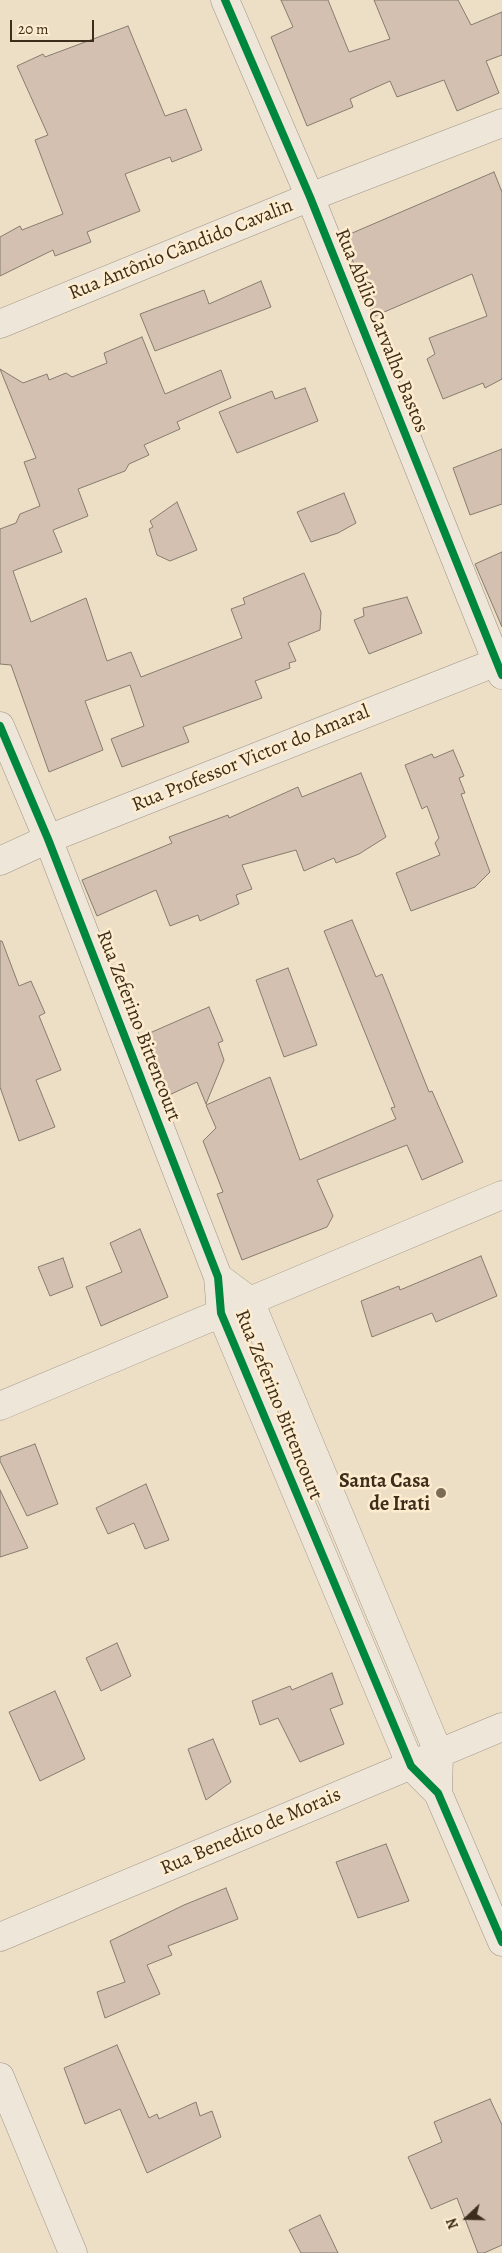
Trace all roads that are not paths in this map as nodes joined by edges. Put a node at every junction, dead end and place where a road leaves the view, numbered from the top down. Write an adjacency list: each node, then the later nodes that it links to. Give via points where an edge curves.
1 (225, 0): 3 (street, Rua Abílio Carvalho Bastos)
2 (502, 123): 3 (street, Rua Antônio Cândido Cavalin)
3 (310, 197): 4 (street, Rua Antônio Cândido Cavalin); 5 (street, Rua Abílio Carvalho Bastos)
4 (0, 324)
5 (500, 666): 7 (street, Rua Professor Victor do Amaral)
6 (0, 726): 7 (street, Rua Zeferino Bittencourt)
7 (48, 839): 8 (street, Rua Professor Victor do Amaral); 10 (street, Rua Zeferino Bittencourt)
8 (0, 861)
9 (502, 1195): 11 (street)
10 (218, 1277): 11 (street, Rua Zeferino Bittencourt); 12 (street, Rua Zeferino Bittencourt)
11 (250, 1301): 12 (street); 15 (street, Rua Zeferino Bittencourt)
12 (221, 1313): 13 (street); 16 (street, Rua Zeferino Bittencourt)
13 (0, 1406)
14 (502, 1727): 15 (street, Rua Benedito de Morais)
15 (439, 1754): 16 (street, Rua Benedito de Morais); 17 (street, Rua Zeferino Bittencourt)
16 (411, 1766): 17 (street, Rua Zeferino Bittencourt); 18 (street, Rua Benedito de Morais)
17 (438, 1793): 19 (street, Rua Zeferino Bittencourt)
18 (0, 1937)
19 (502, 1942)
20 (0, 2077): 21 (street)
21 (73, 2253)

